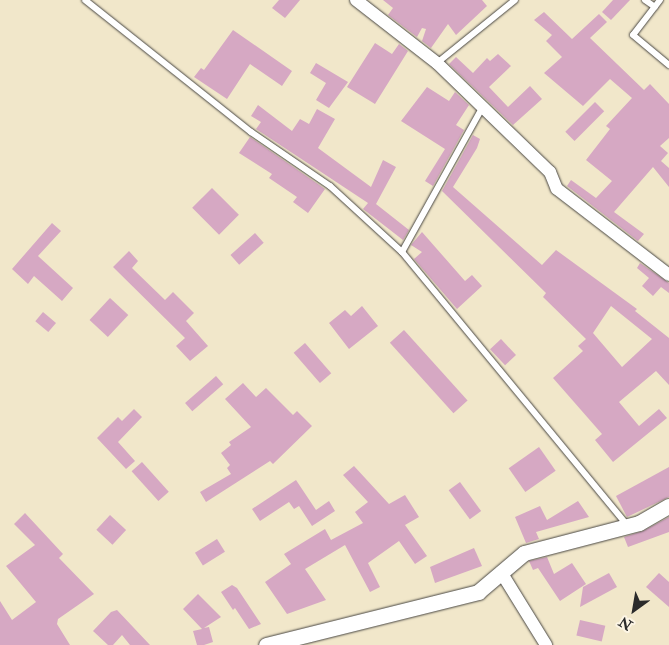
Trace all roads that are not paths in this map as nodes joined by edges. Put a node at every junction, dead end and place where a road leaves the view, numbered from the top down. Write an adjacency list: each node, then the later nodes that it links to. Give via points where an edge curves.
1 (85, 0): 10 (lane, via 251,132 330,186)
2 (356, 0): 7 (street)
3 (514, 0): 7 (lane)
4 (645, 0): 6 (lane)
5 (660, 0): 6 (lane)
6 (655, 7): 8 (lane, via 633,35)
7 (437, 63): 9 (street)
8 (669, 66)
9 (482, 108): 10 (lane); 11 (street, via 550,172 557,189)
10 (402, 252): 13 (lane)
11 (669, 275)
12 (669, 506): 13 (street)
13 (628, 526): 14 (street, via 524,554)
14 (501, 572): 15 (street, via 478,592); 16 (street)
15 (266, 645)
16 (546, 645)

